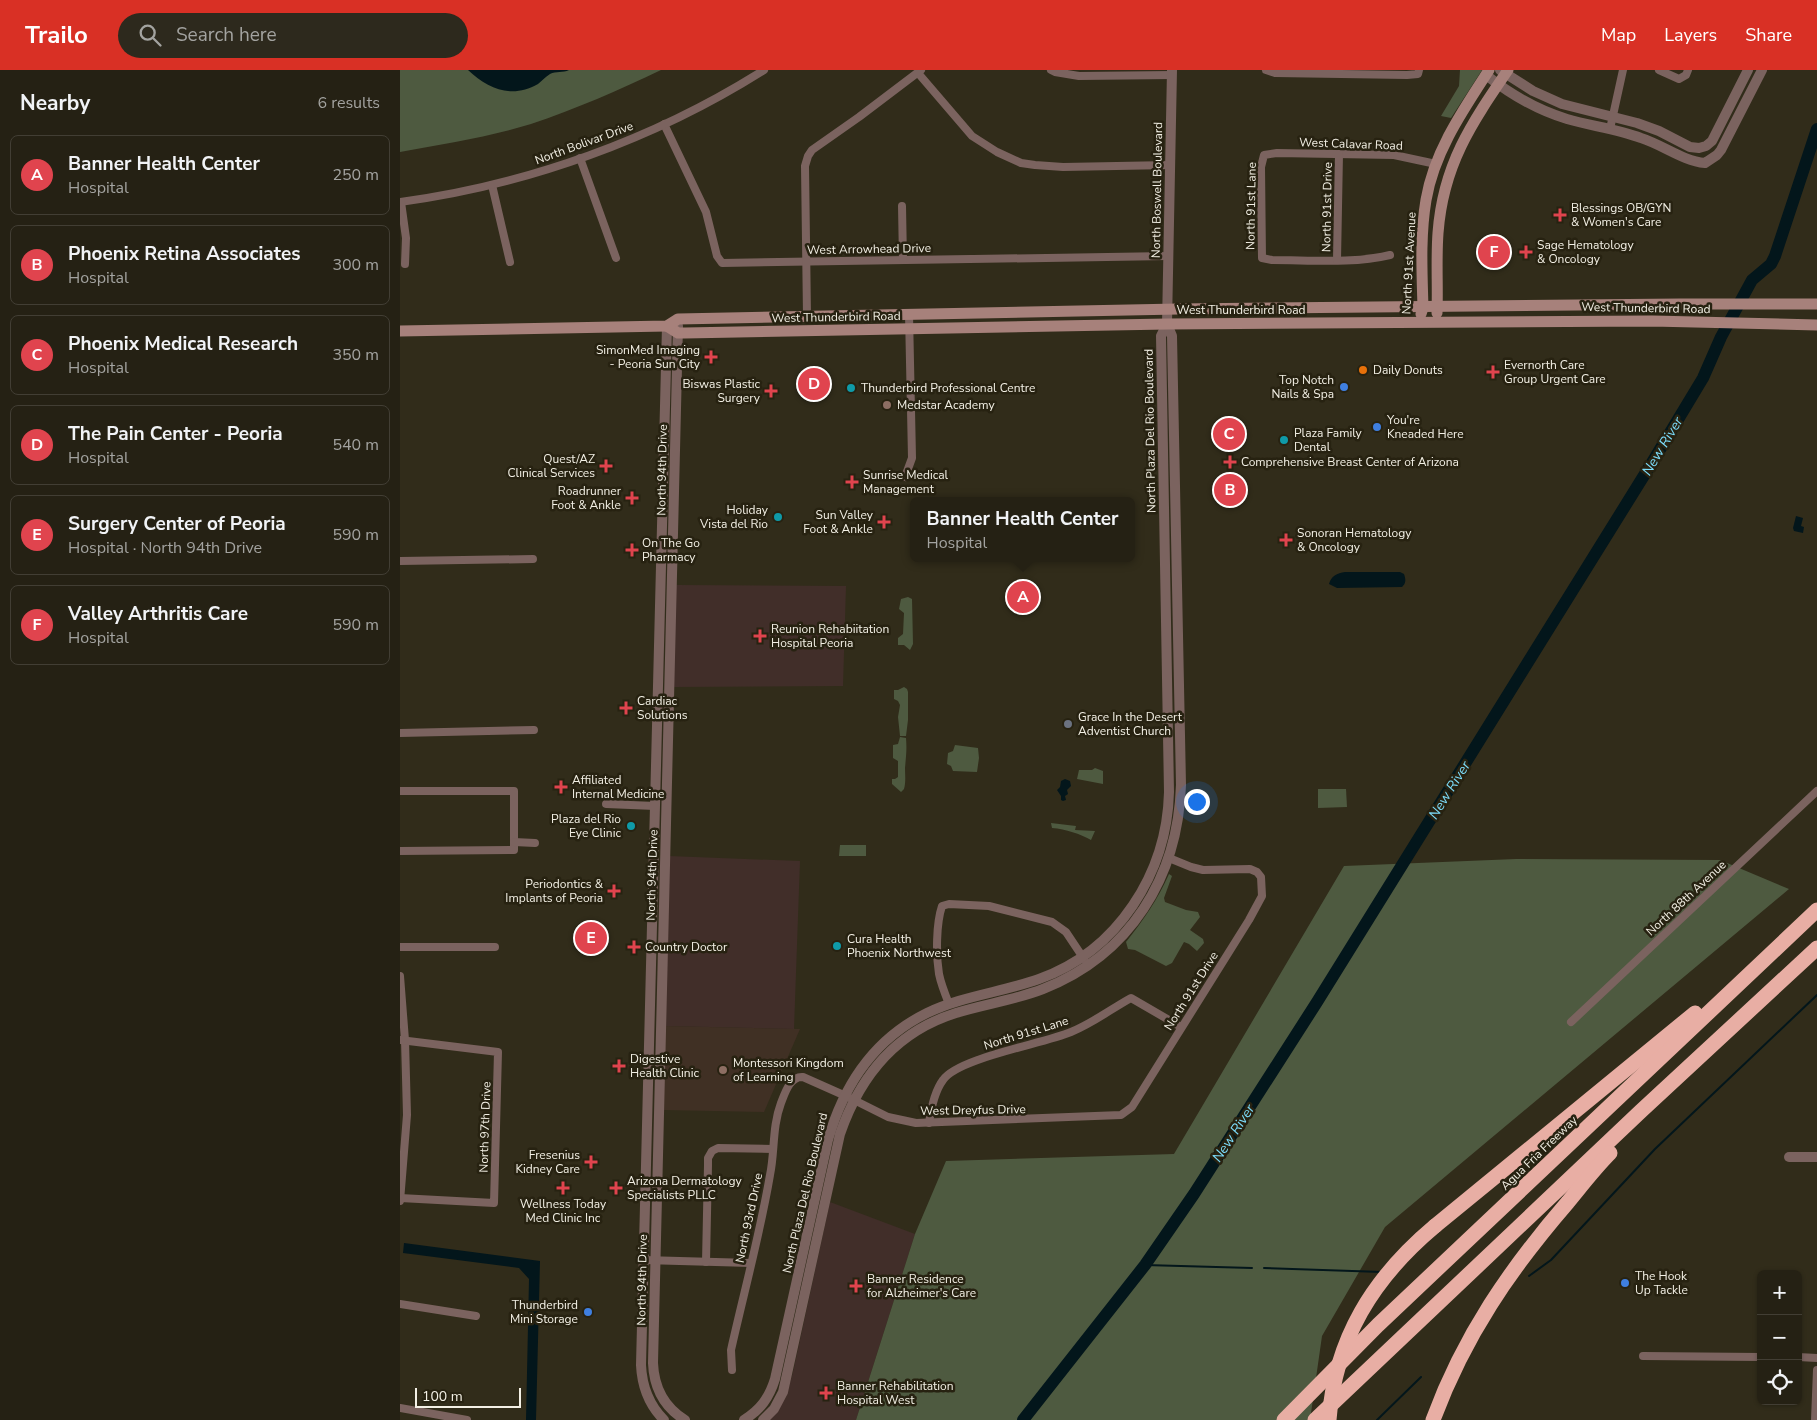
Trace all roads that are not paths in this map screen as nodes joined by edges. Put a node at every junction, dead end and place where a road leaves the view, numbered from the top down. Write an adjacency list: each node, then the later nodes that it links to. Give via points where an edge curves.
1 (764, 70): 16 (street, North Bolivar Drive)
2 (1051, 70): 11 (street, via 1079,76)
3 (1266, 70): 12 (street, via 1275,73)
4 (1623, 70): 15 (street)
5 (1659, 70): 6 (street, via 1679,79)
6 (1688, 70)
7 (1748, 70): 15 (street, via 1712,141 1706,146 1690,147 1659,131)
8 (1762, 70): 17 (street, via 1721,150 1705,163 1692,161 1643,138)
9 (919, 71): 22 (street, via 972,136 1021,163 1063,167); 33 (street, via 808,156 805,166)
10 (1504, 71): 14 (main road); 15 (street, via 1556,102)
11 (1172, 72): 22 (street, North Boswell Boulevard)
12 (1418, 72)
13 (1488, 73): 14 (street); 21 (main road, North 91st Avenue, via 1457,120)
14 (1498, 84): 17 (street, via 1554,115); 25 (main road, via 1459,149)
15 (1613, 117): 17 (street)
16 (664, 124): 20 (street, North Bolivar Drive); 33 (street, West Arrowhead Drive, via 706,212 717,256 722,263)
17 (1610, 129)
18 (1340, 154): 19 (street, West Calavar Road); 21 (street, West Calavar Road, via 1403,156); 31 (street, North 91st Drive)
19 (1264, 155): 31 (street, North 91st Lane, via 1261,167 1262,258)
20 (580, 158): 23 (street, North Bolivar Drive); 29 (street)
21 (1436, 164): 25 (main road, via 1442,180); 36 (main road, North 91st Avenue, via 1426,200 1422,234)
22 (1170, 165): 28 (street, North Boswell Boulevard)
23 (492, 185): 24 (street, North Bolivar Drive); 32 (street)
24 (401, 202): 34 (street)
25 (1442, 203): 37 (main road)
26 (902, 206): 30 (street)
27 (1390, 255): 31 (street)
28 (1168, 256): 30 (street, West Arrowhead Drive); 38 (street, North Boswell Boulevard)
29 (616, 258)
30 (903, 260): 33 (street, West Arrowhead Drive)
31 (1337, 260)
32 (510, 262)
33 (806, 262): 40 (street)
34 (406, 264)
35 (1817, 304): 37 (main road, West Thunderbird Road)
36 (1423, 308): 37 (main road, West Thunderbird Road); 38 (main road, West Thunderbird Road); 42 (main road, North 91st Avenue)
37 (1437, 308): 43 (main road)
38 (1167, 310): 39 (main road, West Thunderbird Road); 44 (street)
39 (909, 314): 40 (main road, West Thunderbird Road); 47 (street)
40 (807, 316): 41 (main road, West Thunderbird Road); 49 (main road, via 803,322 773,325)
41 (678, 319): 46 (main road); 50 (street, North 94th Drive)
42 (1419, 323): 43 (main road, West Thunderbird Road); 44 (main road, West Thunderbird Road)
43 (1436, 323): 45 (main road, West Thunderbird Road)
44 (1167, 324): 47 (main road, West Thunderbird Road); 52 (street, North Plaza Del Rio Boulevard, via 1161,336); 53 (street, North Plaza Del Rio Boulevard, via 1172,336)
45 (1817, 324)
46 (667, 326): 48 (main road); 50 (main road); 51 (street, North 94th Drive)
47 (910, 330): 49 (main road, West Thunderbird Road); 55 (street, via 912,458)
48 (400, 331)
49 (755, 331): 50 (main road, West Thunderbird Road)
50 (678, 333): 51 (street, North 94th Drive)
51 (671, 382): 54 (street, North 94th Drive)
52 (1162, 410): 53 (street); 56 (street, North Plaza Del Rio Boulevard)
53 (1174, 410): 57 (street, North Plaza Del Rio Boulevard)
54 (670, 423): 60 (street, North 94th Drive); 61 (street, North 94th Drive)
55 (905, 477)
56 (1164, 508): 57 (street); 62 (street, North Plaza Del Rio Boulevard)
57 (1175, 508): 63 (street, North Plaza Del Rio Boulevard)
58 (533, 559): 59 (street)
59 (400, 561)
60 (661, 567): 61 (street); 64 (street, North 94th Drive)
61 (672, 567): 64 (street, North 94th Drive)
62 (1165, 574): 63 (street); 66 (street, North Plaza Del Rio Boulevard)
63 (1176, 574): 65 (street, North Plaza Del Rio Boulevard)
64 (666, 612): 74 (street, North 94th Drive)
65 (1178, 642): 66 (street); 68 (street, North Plaza Del Rio Boulevard)
66 (1166, 643): 67 (street, North Plaza Del Rio Boulevard)
67 (1168, 705): 68 (street); 75 (street, North Plaza Del Rio Boulevard)
68 (1179, 705): 75 (street, North Plaza Del Rio Boulevard, via 1181,785)
69 (534, 730): 70 (street)
70 (400, 733)
71 (400, 791): 77 (street, via 514,791)
72 (1817, 791): 88 (street, North 88th Avenue)
73 (606, 804): 74 (street)
74 (661, 806): 101 (street, North 94th Drive)
75 (1173, 821): 79 (street, North Plaza Del Rio Boulevard); 80 (street, North Plaza Del Rio Boulevard)
76 (535, 843): 77 (street)
77 (514, 846): 78 (street)
78 (400, 851)
79 (1169, 858): 80 (street, North Plaza Del Rio Boulevard, via 1157,886); 89 (street, North 91st Drive, via 1203,870 1250,869 1261,876 1262,896 1257,906)
80 (1140, 905): 85 (street, North Plaza Del Rio Boulevard, via 1130,928)
81 (1814, 913): 118 (highway, Agua Fria Freeway, via 1378,1325); 120 (highway, bridge, via 1790,927 1712,999 1415,1243 1380,1282 1352,1327 1339,1364)
82 (495, 946): 83 (street)
83 (400, 947)
84 (1817, 948): 94 (highway)
85 (1085, 961): 87 (street, North Plaza Del Rio Boulevard, via 1038,979); 87 (street, via 1066,932 1052,922 989,906 942,906 938,964); 90 (street, North Plaza Del Rio Boulevard, via 1068,978 1031,993 946,1016)
86 (400, 976): 91 (street)
87 (949, 1004): 90 (street, North Plaza Del Rio Boulevard, via 928,1012)
88 (1572, 1022)
89 (1181, 1027): 95 (street, North 91st Drive); 96 (street, North 91st Lane, via 1131,998 1073,1031 967,1063 953,1071 943,1079 932,1105)
90 (897, 1038): 93 (street, North Plaza Del Rio Boulevard)
91 (402, 1040): 100 (street, via 406,1115); 100 (street, North 97th Drive, via 498,1052 494,1203)
92 (798, 1076): 93 (street, West Dreyfus Drive); 97 (street, North 93rd Drive, via 789,1085 781,1104 774,1128)
93 (849, 1097): 96 (street, West Dreyfus Drive, via 888,1117); 116 (street, North Plaza Del Rio Boulevard, via 835,1117 828,1140 775,1379 767,1400); 117 (street, North Plaza Del Rio Boulevard, via 782,1392)
94 (1641, 1111): 119 (highway); 121 (highway, via 1614,1149 1534,1240 1492,1299 1456,1365)
95 (1126, 1112): 96 (street, West Dreyfus Drive, via 1111,1117)
96 (929, 1123)
97 (773, 1149): 102 (street, via 718,1148 712,1151 708,1165); 103 (street, North 93rd Drive)
98 (1789, 1157): 99 (street)
99 (1817, 1157)
100 (400, 1199)
101 (649, 1260): 102 (street); 114 (street, North 94th Drive, via 642,1374 645,1390); 115 (street, North 94th Drive, via 653,1373 662,1398)
102 (706, 1262): 103 (street)
103 (751, 1263): 110 (street, North 93rd Drive, via 731,1350)
104 (400, 1304): 105 (street)
105 (476, 1316)
106 (1643, 1356): 107 (street)
107 (1757, 1357)
108 (1802, 1358): 109 (street)
109 (1817, 1358)
110 (732, 1370)
111 (1817, 1370): 122 (street)
112 (400, 1408): 113 (street)
113 (467, 1420)
114 (664, 1420)
115 (685, 1420)
116 (744, 1420)
117 (763, 1420)
118 (1284, 1420)
119 (1315, 1420)
120 (1329, 1420)
121 (1433, 1420)
122 (1816, 1420)

